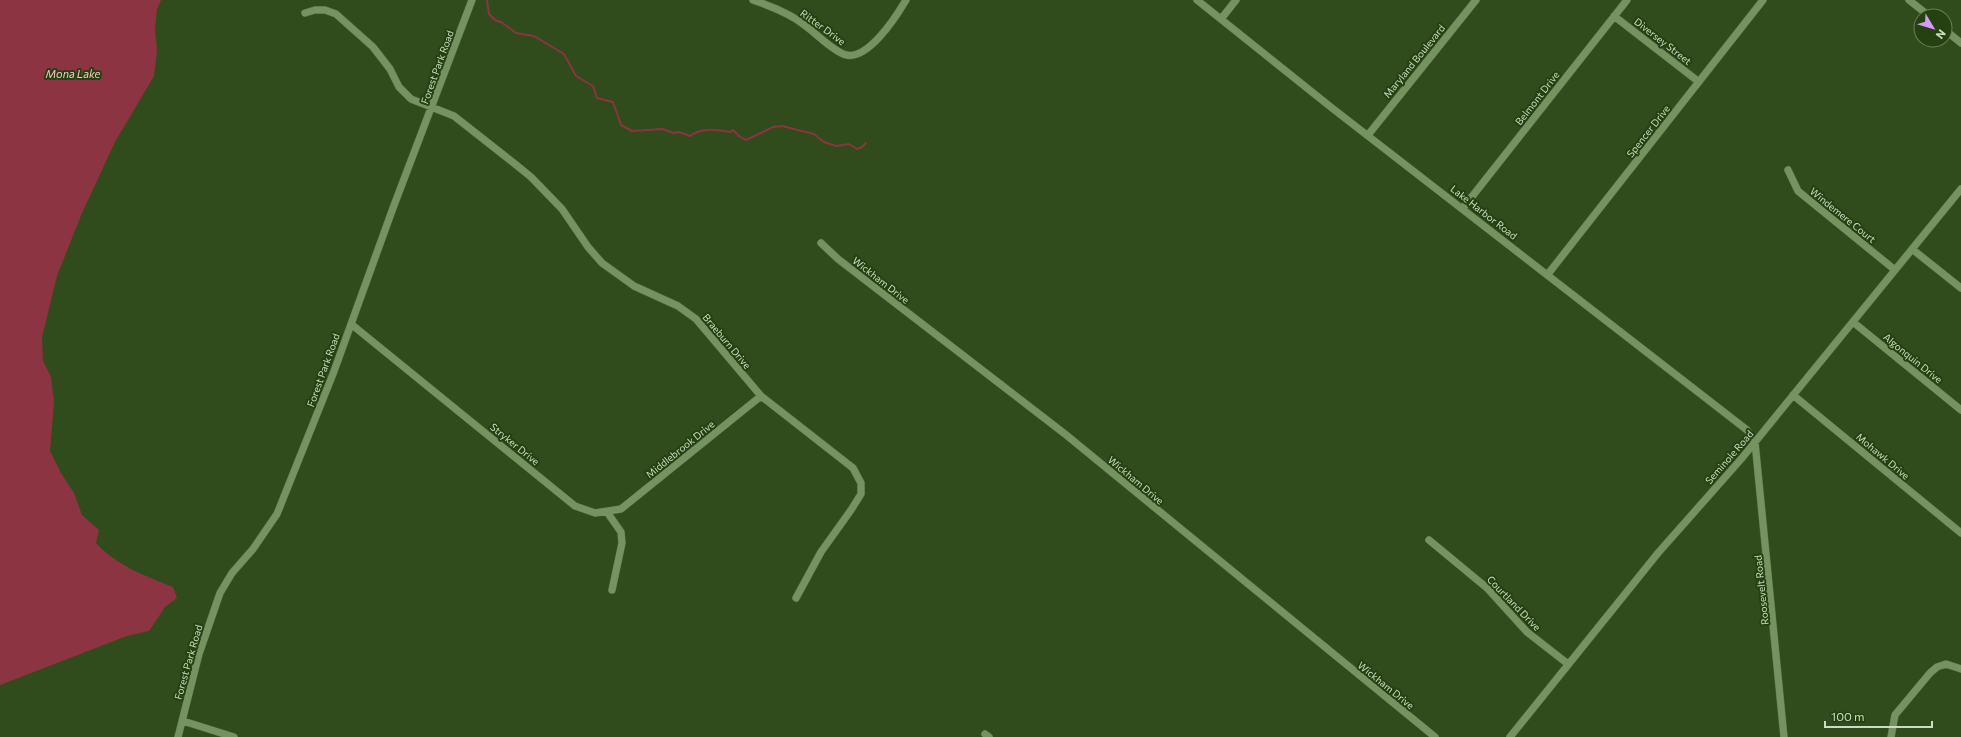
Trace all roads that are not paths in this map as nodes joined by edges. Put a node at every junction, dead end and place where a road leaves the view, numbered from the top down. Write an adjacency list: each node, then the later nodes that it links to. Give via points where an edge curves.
1 (472, 0): 17 (street, Forest Park Road)
2 (753, 0): 3 (street, Ritter Drive, via 776,8 802,23 848,56 856,55 868,48)
3 (906, 0)
4 (1197, 0): 13 (street, Lake Harbor Road)
5 (1236, 0): 13 (street)
6 (1476, 0): 18 (street, Maryland Boulevard)
7 (1627, 0): 12 (street, Belmont Drive)
8 (1763, 0): 16 (street, Spencer Drive)
9 (1909, 0): 10 (street)
10 (1918, 8)
11 (305, 13): 17 (street, Braeburn Drive, via 326,10 336,14 373,48 390,69 399,87 411,100)
12 (1614, 16): 16 (street, Diversey Street); 21 (street, Belmont Drive)
13 (1221, 19): 18 (street, Lake Harbor Road)
14 (1953, 36): 15 (street)
15 (1961, 43)
16 (1698, 82): 25 (street, Spencer Drive)
17 (432, 108): 28 (street, Forest Park Road); 30 (street, Braeburn Drive, via 454,116 531,177 562,209 604,265 634,286 678,306 696,319)
18 (1368, 136): 21 (street, Lake Harbor Road)
19 (1788, 170): 24 (street, Windemere Court, via 1798,191)
20 (1961, 189): 23 (street, Seminole Road)
21 (1463, 208): 25 (street, Lake Harbor Road)
22 (821, 243): 43 (street, Wickham Drive, via 838,259 1065,434)
23 (1912, 249): 24 (street, Seminole Road); 26 (street)
24 (1895, 270): 27 (street, Seminole Road)
25 (1548, 274): 32 (street, Lake Harbor Road, via 1746,430)
26 (1961, 288)
27 (1853, 322): 29 (street, Seminole Road); 31 (street, Algonquin Drive)
28 (351, 324): 33 (street, Stryker Drive, via 575,506 595,512); 40 (street, Forest Park Road, via 308,439 274,520 254,550 232,573 220,593 199,654)
29 (1793, 395): 32 (street, Seminole Road); 34 (street, Mohawk Drive)
30 (761, 396): 33 (street, Middlebrook Drive, via 620,509); 37 (street, Braeburn Drive, via 853,468 861,482 860,494 821,552)
31 (1961, 410)
32 (1755, 442): 38 (street, Seminole Road, via 1658,553); 45 (street, Roosevelt Road)
33 (608, 512): 36 (street, via 621,532 622,543)
34 (1961, 533)
35 (1429, 540): 38 (street, Courtland Drive, via 1487,588 1527,632)
36 (612, 590)
37 (796, 598)
38 (1568, 664): 44 (street, Seminole Road)
39 (1961, 669): 46 (street, via 1946,664 1930,673 1895,715)
40 (183, 721): 41 (street, Forest Park Road); 42 (street)
41 (178, 737)
42 (234, 737)
43 (1435, 737)
44 (1510, 737)
45 (1784, 737)
46 (1891, 737)

